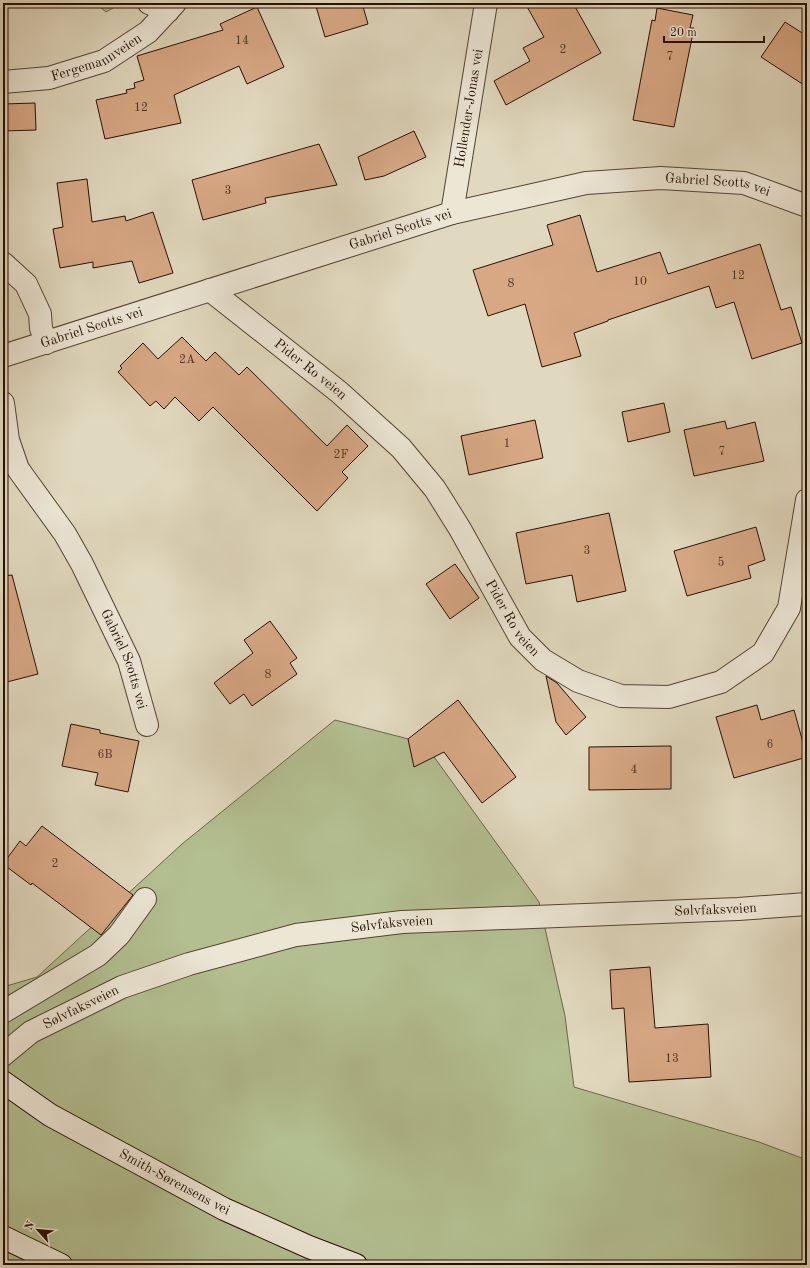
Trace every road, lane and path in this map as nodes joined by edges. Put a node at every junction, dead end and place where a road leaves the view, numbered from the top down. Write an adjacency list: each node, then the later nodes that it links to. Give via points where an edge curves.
1 (486, 3): 5 (street, Hollender-Jonas vei)
2 (164, 6): 3 (street, Fergemannveien, via 148,32 104,61 49,78)
3 (3, 82)
4 (807, 206): 5 (street, Gabriel Scotts vei, via 744,183 660,178 586,183)
5 (452, 213): 7 (street, Gabriel Scotts vei)
6 (3, 263): 8 (street, via 26,284 40,314)
7 (210, 290): 8 (street, Gabriel Scotts vei); 11 (street, Pider Ro veien, via 339,392 401,448 435,489 520,637 543,660 578,681 621,696 669,697 721,682 762,653 789,608)
8 (46, 343): 9 (street, Gabriel Scotts vei)
9 (3, 356)
10 (3, 403): 12 (street, Gabriel Scotts vei, via 8,440 18,468 65,534 82,564 129,661)
11 (807, 500)
12 (146, 726)
13 (145, 899): 15 (street, via 119,935 98,955)
14 (807, 904): 16 (street, Sølvfaksveien, via 402,922 296,936 188,964 122,987 31,1032)
15 (3, 1012)
16 (3, 1055)
17 (3, 1082): 20 (street, Smith-Sørensens vei, via 50,1115 224,1209)
18 (3, 1237): 19 (street)
19 (61, 1265)
20 (356, 1265)

